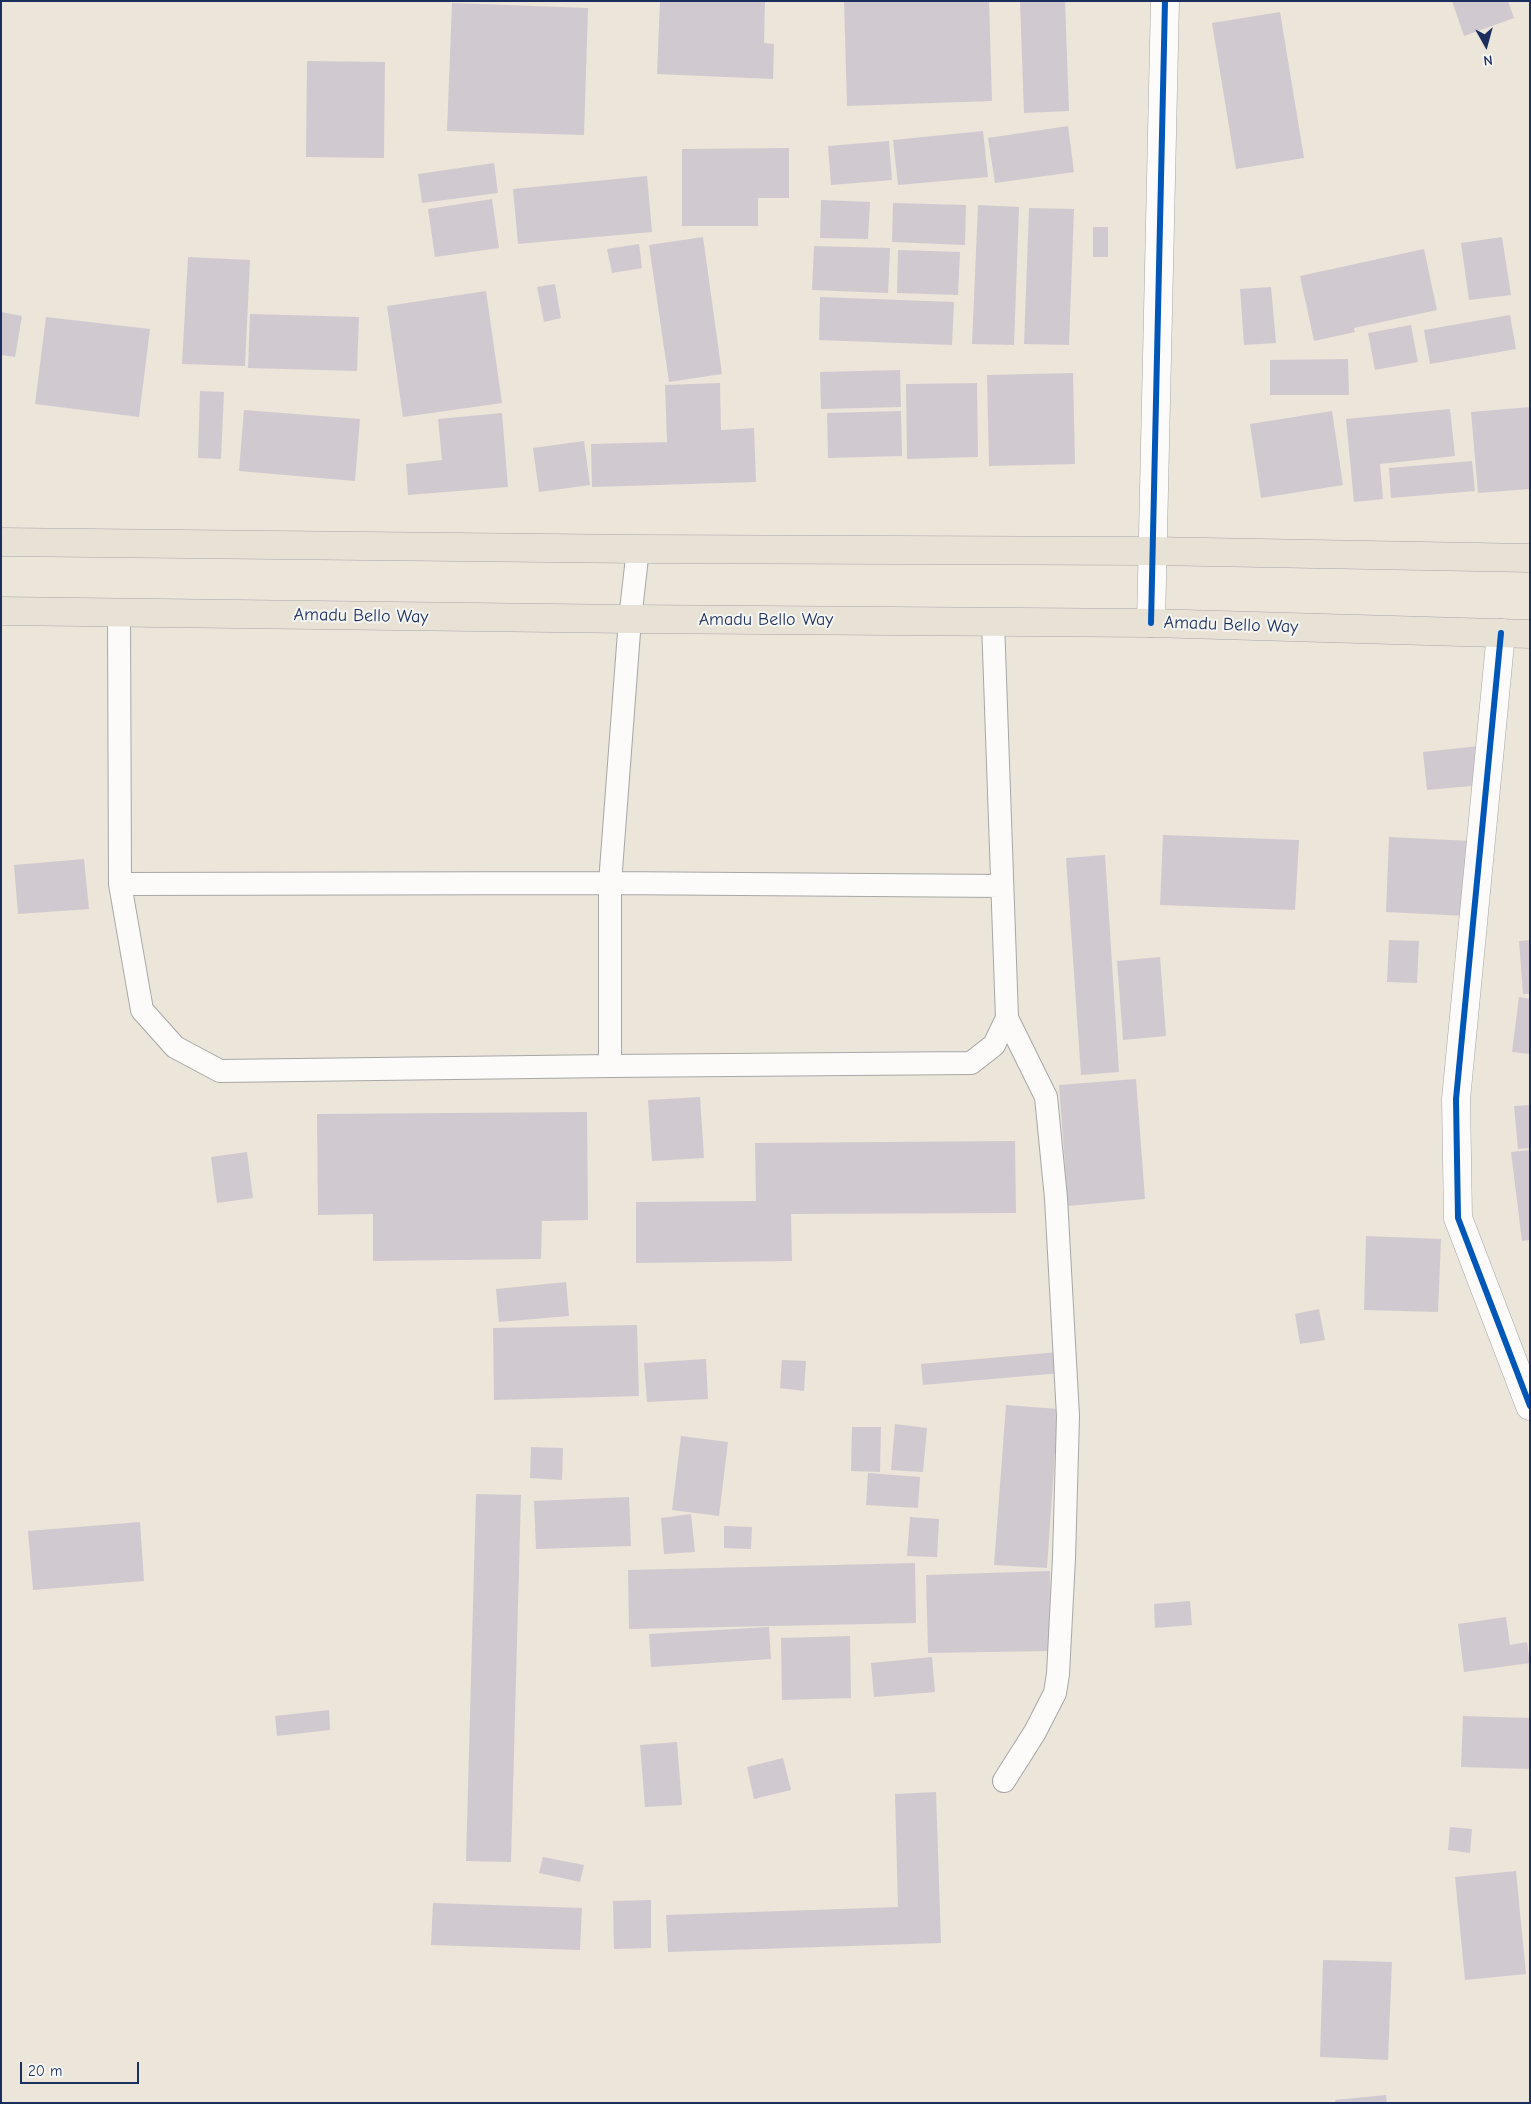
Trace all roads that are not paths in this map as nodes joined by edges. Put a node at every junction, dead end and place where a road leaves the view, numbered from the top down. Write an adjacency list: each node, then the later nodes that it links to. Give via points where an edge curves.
1 (1165, 1): 4 (street)
2 (1, 542): 3 (main road)
3 (638, 549): 4 (main road); 8 (lane)
4 (1152, 551): 5 (main road); 10 (street)
5 (1530, 558)
6 (1, 611): 7 (main road, Amadu Bello Way)
7 (119, 613): 8 (main road, Amadu Bello Way); 14 (lane)
8 (630, 619): 9 (main road, Amadu Bello Way); 13 (lane)
9 (993, 622): 10 (main road, Amadu Bello Way); 15 (lane)
10 (1151, 622): 11 (main road, Amadu Bello Way)
11 (1501, 633): 12 (main road, Amadu Bello Way); 18 (street, via 1456,1099 1458,1218)
12 (1530, 634)
13 (610, 883): 14 (lane); 15 (lane); 17 (lane)
14 (120, 884): 17 (lane, via 142,1010 175,1047 220,1071)
15 (1002, 886): 16 (lane)
16 (1007, 1018): 17 (lane, via 994,1046 971,1063); 19 (lane, via 1046,1097 1056,1198 1068,1416 1064,1558 1055,1693)
17 (610, 1066)
18 (1530, 1406)
19 (1004, 1781)

